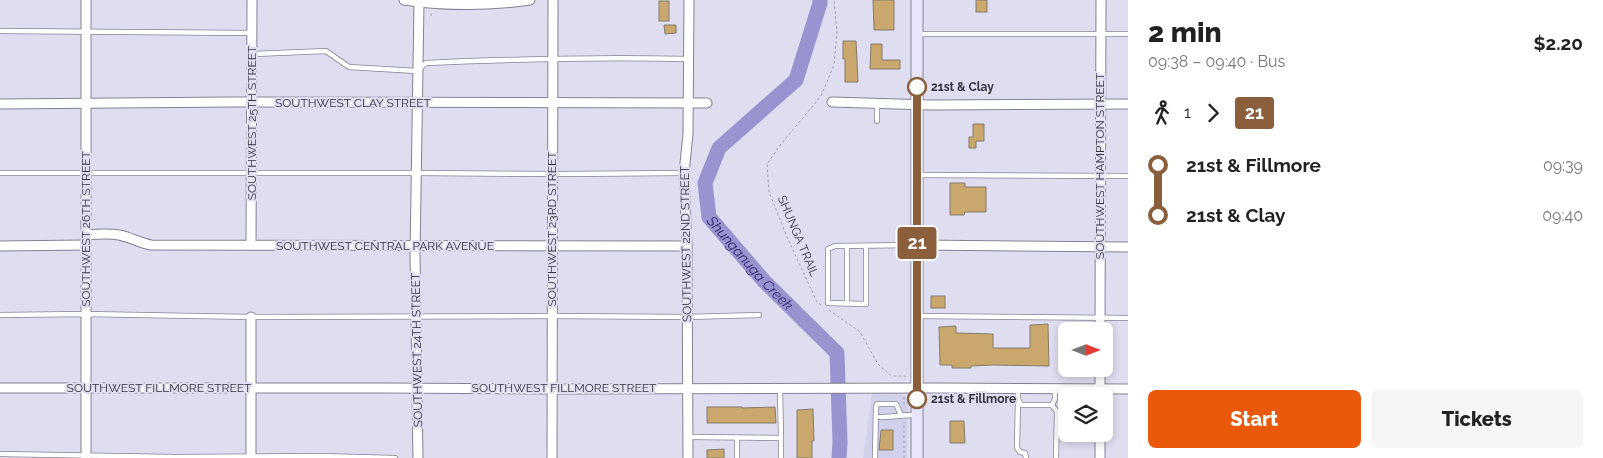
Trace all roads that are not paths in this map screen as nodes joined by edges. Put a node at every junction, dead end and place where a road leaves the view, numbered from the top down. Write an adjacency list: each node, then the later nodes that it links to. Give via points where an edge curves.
1 (86, 0): 11 (street, SOUTHWEST 26TH STREET)
2 (252, 0): 12 (street, SOUTHWEST 25TH STREET)
3 (404, 0): 9 (street)
4 (530, 0): 9 (street, via 484,4)
5 (553, 0): 17 (street, SOUTHWEST 23RD STREET)
6 (689, 0): 18 (street, SOUTHWEST 22ND STREET)
7 (917, 0): 13 (main road)
8 (1101, 0): 14 (street, SOUTHWEST HAMPTON STREET)
9 (416, 1): 19 (street, SOUTHWEST 24TH STREET)
10 (0, 31): 11 (lane)
11 (86, 32): 12 (lane); 27 (street, SOUTHWEST 26TH STREET)
12 (252, 33): 16 (street, SOUTHWEST 25TH STREET)
13 (917, 34): 14 (lane); 31 (main road)
14 (1100, 34): 15 (lane); 29 (street, SOUTHWEST HAMPTON STREET)
15 (1128, 34)
16 (252, 54): 19 (lane, via 326,51 349,67); 20 (street, SOUTHWEST 25TH STREET)
17 (552, 58): 18 (lane); 19 (lane, via 426,63); 23 (street, SOUTHWEST 23RD STREET)
18 (689, 59): 24 (street, SOUTHWEST 22ND STREET)
19 (417, 71): 22 (street, SOUTHWEST 24TH STREET)
20 (252, 102): 22 (street, SOUTHWEST CLAY STREET); 27 (street, SOUTHWEST CLAY STREET); 34 (street, SOUTHWEST 25TH STREET)
21 (832, 102): 28 (street)
22 (416, 103): 23 (street, SOUTHWEST CLAY STREET); 35 (street, SOUTHWEST 24TH STREET)
23 (552, 103): 24 (street, SOUTHWEST CLAY STREET); 38 (street, SOUTHWEST 23RD STREET)
24 (689, 103): 25 (street, SOUTHWEST CLAY STREET); 36 (street, SOUTHWEST 22ND STREET)
25 (707, 103)
26 (0, 104): 27 (street, SOUTHWEST CLAY STREET)
27 (87, 104): 33 (street, SOUTHWEST 26TH STREET)
28 (877, 104): 31 (street); 32 (lane)
29 (1100, 104): 30 (street); 31 (street); 40 (street, SOUTHWEST HAMPTON STREET)
30 (1128, 104)
31 (917, 105): 39 (main road)
32 (876, 121)
33 (86, 173): 34 (lane); 37 (lane); 42 (street, SOUTHWEST 26TH STREET)
34 (253, 173): 35 (lane); 44 (street, SOUTHWEST 25TH STREET)
35 (416, 173): 38 (lane); 47 (street, SOUTHWEST 24TH STREET)
36 (684, 173): 38 (lane); 49 (street, SOUTHWEST 22ND STREET)
37 (0, 174)
38 (552, 174): 48 (street, SOUTHWEST 23RD STREET)
39 (917, 175): 40 (lane); 45 (main road)
40 (1101, 176): 41 (lane); 52 (street, SOUTHWEST HAMPTON STREET)
41 (1128, 176)
42 (86, 235): 43 (street, SOUTHWEST 26TH STREET); 44 (street, SOUTHWEST CENTRAL PARK AVENUE, via 113,234 151,245)
43 (86, 245): 46 (street); 55 (street, SOUTHWEST 26TH STREET)
44 (251, 245): 47 (street, SOUTHWEST CENTRAL PARK AVENUE)
45 (917, 245): 51 (lane); 52 (street); 60 (main road)
46 (0, 246)
47 (416, 246): 48 (street, SOUTHWEST CENTRAL PARK AVENUE); 58 (street, SOUTHWEST 24TH STREET)
48 (552, 246): 49 (street, SOUTHWEST CENTRAL PARK AVENUE); 59 (street, SOUTHWEST 23RD STREET)
49 (687, 246): 62 (street, SOUTHWEST 22ND STREET)
50 (847, 246): 51 (lane); 54 (lane); 54 (lane, via 828,250 828,303)
51 (866, 246): 54 (lane, via 866,304)
52 (1100, 247): 53 (street); 63 (street, SOUTHWEST HAMPTON STREET)
53 (1128, 247)
54 (847, 304)
55 (86, 314): 56 (lane); 61 (lane); 67 (street, SOUTHWEST 26TH STREET)
56 (0, 315)
57 (759, 315): 62 (lane)
58 (416, 316): 59 (lane); 61 (lane); 69 (street, SOUTHWEST 24TH STREET)
59 (552, 316): 62 (lane); 74 (street, SOUTHWEST 23RD STREET)
60 (917, 316): 63 (lane); 72 (main road)
61 (251, 317): 68 (street)
62 (687, 317): 70 (street, SOUTHWEST 22ND STREET)
63 (1100, 318): 64 (lane); 65 (street, SOUTHWEST HAMPTON STREET)
64 (1128, 318)
65 (1100, 322)
66 (0, 388): 67 (street, SOUTHWEST FILLMORE STREET)
67 (86, 388): 68 (street, SOUTHWEST FILLMORE STREET); 89 (street, SOUTHWEST 26TH STREET)
68 (251, 388): 69 (street, SOUTHWEST FILLMORE STREET); 90 (street)
69 (418, 388): 74 (street, SOUTHWEST FILLMORE STREET); 92 (street, SOUTHWEST 24TH STREET)
70 (688, 388): 71 (street, SOUTHWEST FILLMORE STREET); 74 (street, SOUTHWEST FILLMORE STREET); 84 (street, SOUTHWEST 22ND STREET)
71 (780, 388): 72 (street, SOUTHWEST FILLMORE STREET); 86 (lane)
72 (917, 388): 73 (street, SOUTHWEST FILLMORE STREET); 82 (main road)
73 (1018, 388): 75 (street, SOUTHWEST FILLMORE STREET); 79 (lane)
74 (552, 389): 93 (street, SOUTHWEST 23RD STREET)
75 (1055, 389): 76 (street, SOUTHWEST FILLMORE STREET); 80 (lane)
76 (1058, 389)
77 (1128, 389): 78 (street, SOUTHWEST FILLMORE STREET)
78 (1113, 391)
79 (1018, 399): 80 (lane, via 1022,405); 99 (lane, via 1018,448)
80 (1052, 405): 100 (lane, via 1057,412)
81 (901, 415): 82 (lane); 83 (lane); 97 (lane, via 896,404 877,404)
82 (917, 415): 98 (main road)
83 (880, 417)
84 (689, 437): 85 (lane); 94 (street, SOUTHWEST 22ND STREET)
85 (737, 438): 86 (lane); 95 (lane)
86 (781, 438): 96 (lane)
87 (1100, 442): 101 (street)
88 (0, 454): 89 (lane)
89 (86, 456): 90 (lane)
90 (251, 457): 91 (lane)
91 (395, 458)
92 (418, 458)
93 (552, 458)
94 (688, 458)
95 (737, 458)
96 (781, 458)
97 (875, 458)
98 (917, 458)
99 (1026, 458)
100 (1056, 458)
101 (1100, 458)

